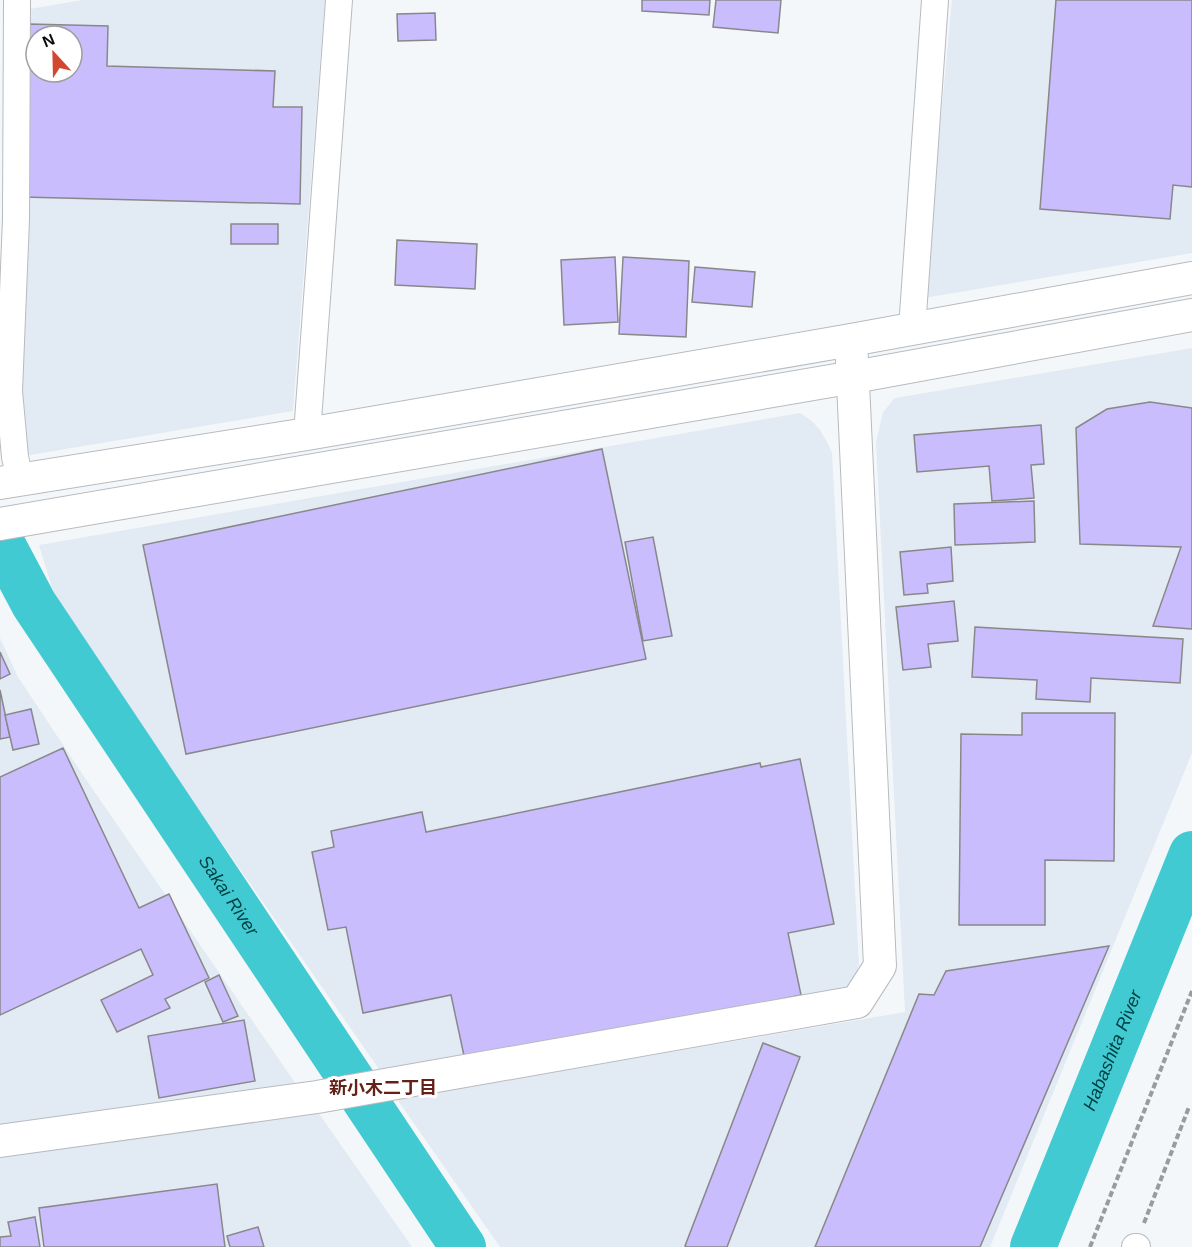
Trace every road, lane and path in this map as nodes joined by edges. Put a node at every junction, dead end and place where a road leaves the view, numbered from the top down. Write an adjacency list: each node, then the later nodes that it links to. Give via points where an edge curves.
1 (17, 0): 10 (street, via 16,219 9,391 15,457)
2 (339, 0): 9 (street)
3 (934, 0): 6 (street)
4 (1192, 278): 6 (street)
5 (1192, 315): 8 (street)
6 (912, 329): 7 (street)
7 (851, 340): 8 (street); 9 (street)
8 (854, 376): 11 (street); 14 (street, via 880,966 857,1002 386,1086)
9 (307, 434): 10 (street)
10 (10, 481)
11 (14, 521)
12 (1192, 990): 15 (path)
13 (1189, 1107): 16 (path)
14 (0, 1141)
15 (1090, 1247)
16 (1135, 1247)

